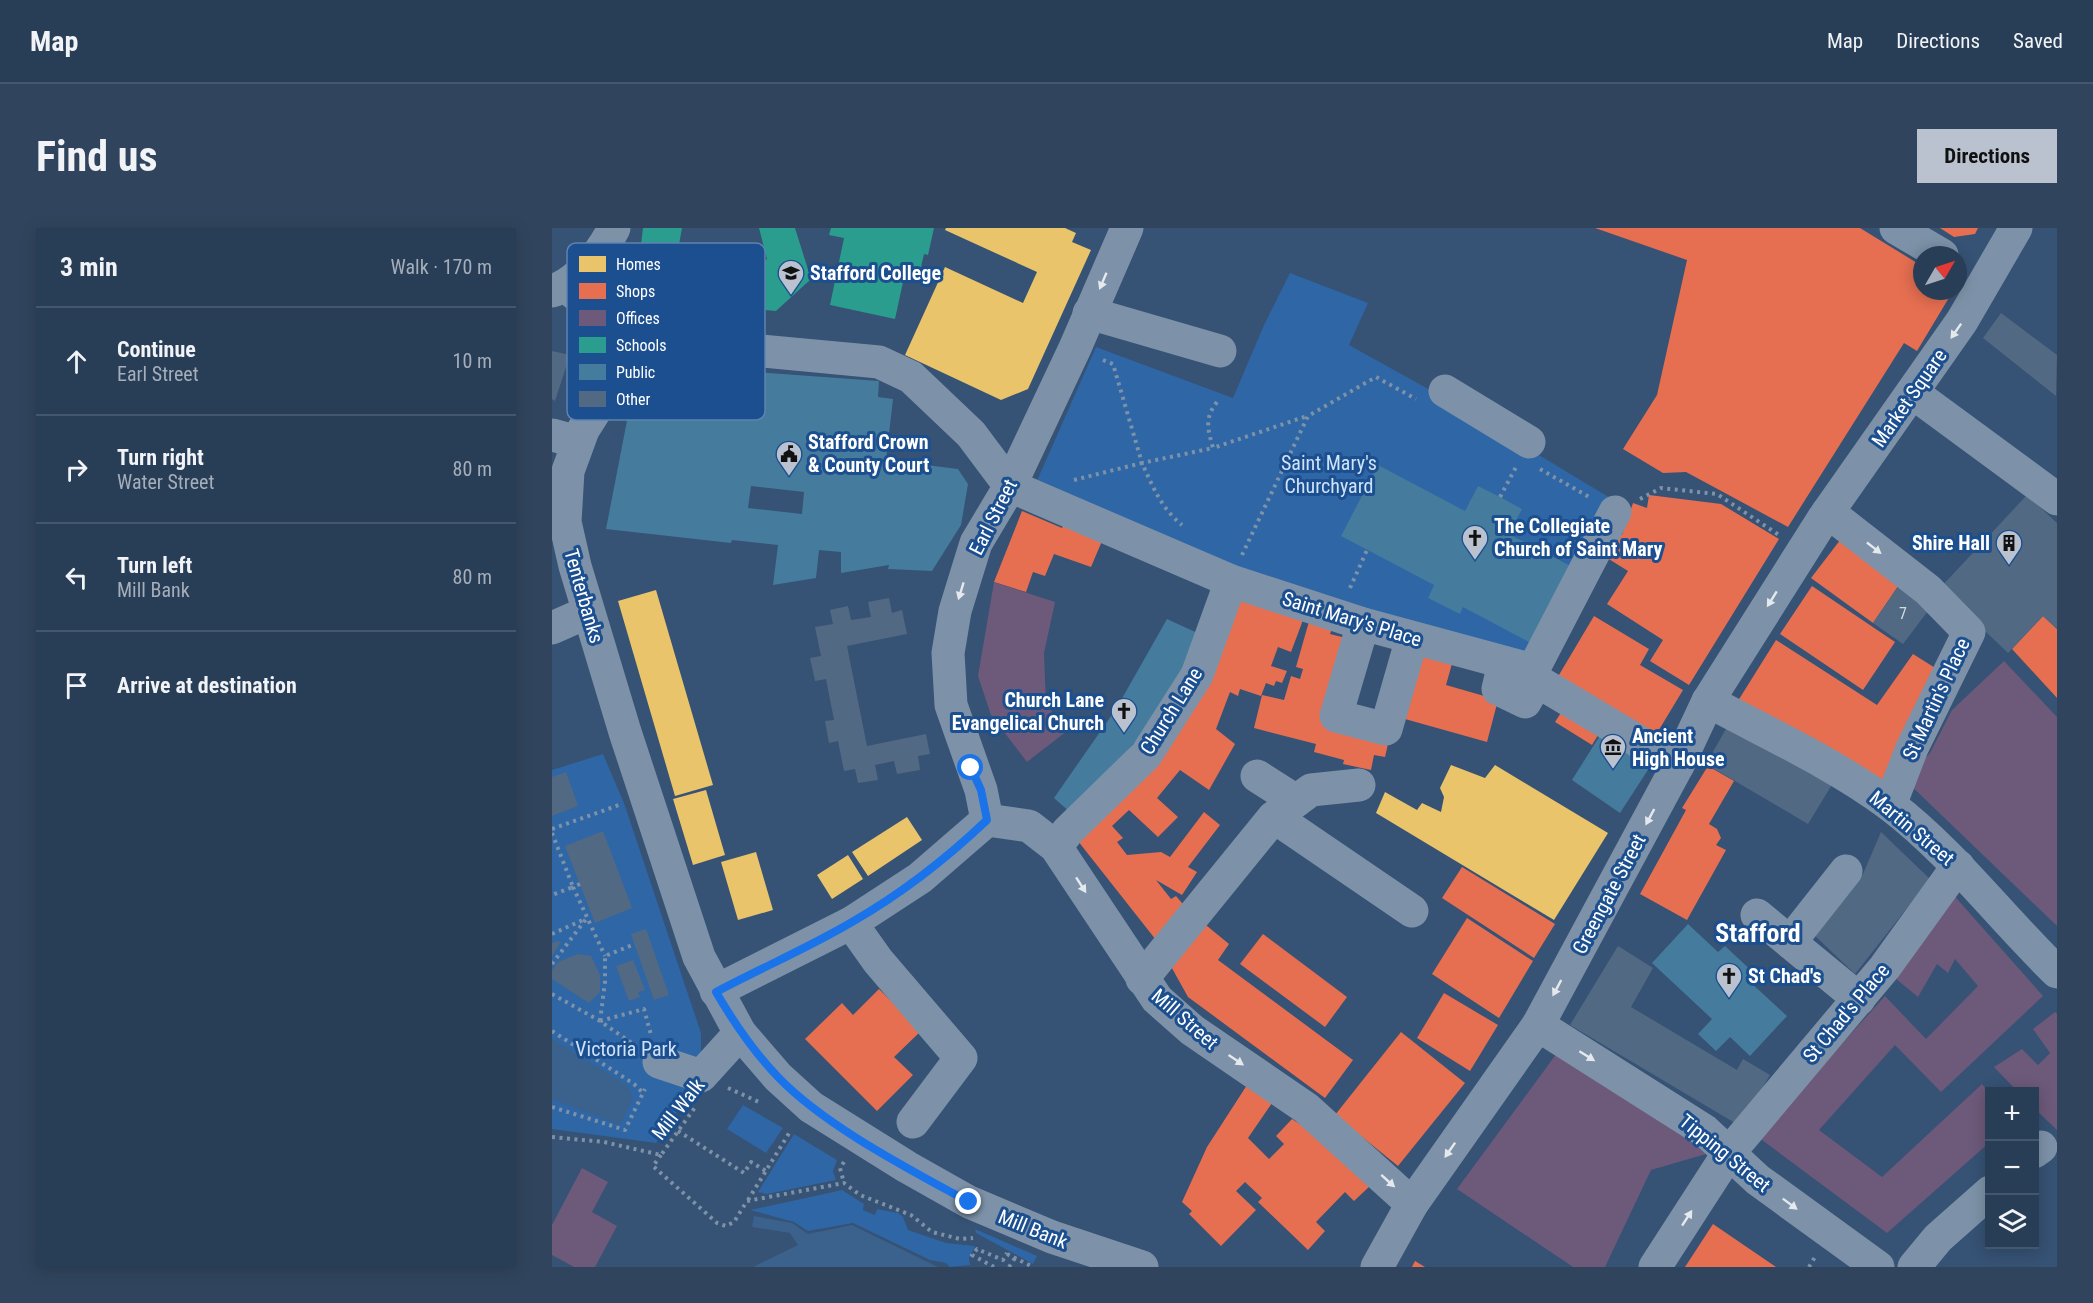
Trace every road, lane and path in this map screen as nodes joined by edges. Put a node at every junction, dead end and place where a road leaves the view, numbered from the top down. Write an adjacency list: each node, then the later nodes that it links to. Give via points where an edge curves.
1 (614, 228): 5 (highway)
2 (1127, 228): 9 (street, Earl Street, one-way to 9)
3 (1896, 228): 6 (street)
4 (2016, 228): 8 (street, Market Square)
5 (607, 243)
6 (1927, 246)
7 (1967, 269): 8 (street)
8 (1986, 281): 13 (street, Market Square, one-way to 13)
9 (1089, 313): 10 (street, Earl Street); 12 (street)
10 (1075, 348): 21 (path, via 1113,364); 23 (street, Earl Street)
11 (765, 351): 23 (street, via 879,362 911,377 963,425)
12 (1220, 351)
13 (1913, 393): 24 (street); 26 (street, Market Square)
14 (1431, 396): 16 (path, via 1376,377); 20 (street)
15 (1217, 402): 19 (path, via 1209,412 1207,425)
16 (1308, 416): 19 (path); 30 (path)
17 (582, 420): 18 (street, Tenterbanks)
18 (565, 438): 31 (street, Tenterbanks, via 565,522)
19 (1213, 448): 21 (path)
20 (1529, 453): 25 (path)
21 (1142, 463): 22 (path); 27 (path, via 1163,505)
22 (1065, 481)
23 (1010, 486): 30 (street, Saint Mary's Place); 43 (street, Earl Street, one-way to 43, via 976,543 955,610 948,653 951,705 981,790)
24 (2051, 493)
25 (1615, 512): 29 (path, via 1661,488 1717,494); 35 (street)
26 (1828, 512): 29 (street, Greengate Street); 41 (street, St Martin's Place, one-way to 41, via 1928,590 1969,632 1912,748)
27 (1186, 528)
28 (1367, 550): 32 (path)
29 (1803, 550): 36 (street, Greengate Street, one-way to 36)
30 (1235, 561): 32 (street, Saint Mary's Place); 45 (street, Church Lane, via 1197,675 1146,755)
31 (588, 612): 33 (street); 40 (street, Tenterbanks)
32 (1350, 620): 34 (street, Saint Mary's Place); 34 (street, via 1336,716 1386,729)
33 (552, 628)
34 (1412, 638): 35 (street, Saint Mary's Place)
35 (1524, 671): 37 (street, Saint Mary's Place)
36 (1708, 701): 37 (street, Greengate Street); 41 (street, Martin Street)
37 (1678, 765): 66 (street, Greengate Street, one-way to 66)
38 (1257, 776): 42 (street)
39 (1359, 786): 42 (street, via 1311,790)
40 (646, 795): 44 (path); 62 (street, Tenterbanks, via 699,957)
41 (1890, 805): 46 (street, Martin Street)
42 (1285, 809): 51 (street); 61 (street)
43 (987, 820): 45 (street, Mill Street, via 1029,826); 54 (street, via 920,878)
44 (552, 831): 49 (path)
45 (1056, 847): 61 (street, Mill Street, one-way to 61)
46 (1958, 866): 60 (street, Martin Street); 64 (street, St Chad's Place)
47 (1846, 871): 56 (street)
48 (580, 884): 49 (path)
49 (573, 887): 50 (path); 53 (path)
50 (552, 895)
51 (1412, 911)
52 (1757, 915): 56 (street)
53 (586, 919): 55 (path); 58 (path); 59 (path)
54 (851, 923): 62 (street); 74 (street, via 878,961 961,1058)
55 (552, 934)
56 (1790, 942): 64 (street)
57 (634, 944): 58 (path)
58 (605, 956): 65 (path)
59 (552, 964)
60 (2057, 972)
61 (1142, 979): 83 (street, Mill Street, one-way to 83, via 1157,999 1192,1030 1306,1108)
62 (716, 992): 68 (street, Mill Bank)
63 (552, 994): 65 (path)
64 (1859, 999): 78 (street, St Chad's Place)
65 (600, 1021): 69 (path); 69 (path, via 644,1009)
66 (1538, 1025): 78 (street, Tipping Street, one-way to 78, via 1705,1131); 83 (street, Greengate Street, one-way to 83)
67 (552, 1031): 73 (path, via 643,1093 625,1130)
68 (740, 1033): 69 (street, via 701,1076); 70 (street, Mill Bank)
69 (659, 1062)
70 (778, 1077): 71 (path, Mill Walk, via 759,1103); 91 (street, Mill Bank, via 810,1107 969,1202 1069,1244)
71 (722, 1086)
72 (702, 1098): 76 (path, Mill Walk)
73 (552, 1107)
74 (913, 1122)
75 (794, 1125): 80 (path)
76 (678, 1131): 79 (path, Mill Walk); 80 (path, via 744,1173 751,1162)
77 (552, 1137): 79 (path, Mill Walk, via 604,1142)
78 (1728, 1154): 93 (street, St Chad's Place, one-way to 78); 94 (street, Tipping Street, one-way to 94)
79 (661, 1155): 82 (path, via 653,1166 717,1223 726,1226 734,1222)
80 (766, 1171): 82 (path)
81 (1986, 1195): 95 (street, via 1938,1238)
82 (747, 1201): 84 (path, via 844,1183 860,1195 911,1215 932,1232)
83 (1412, 1204): 92 (street, Greengate Street)
84 (974, 1238)
85 (996, 1248): 86 (path)
86 (1006, 1253): 87 (path); 88 (path, via 1003,1260 977,1249 972,1255)
87 (1015, 1258): 89 (path); 90 (path)
88 (994, 1267)
89 (1010, 1267)
90 (1033, 1267)
91 (1142, 1267)
92 (1377, 1267)
93 (1655, 1267)
94 (1878, 1267)
95 (1914, 1267)

